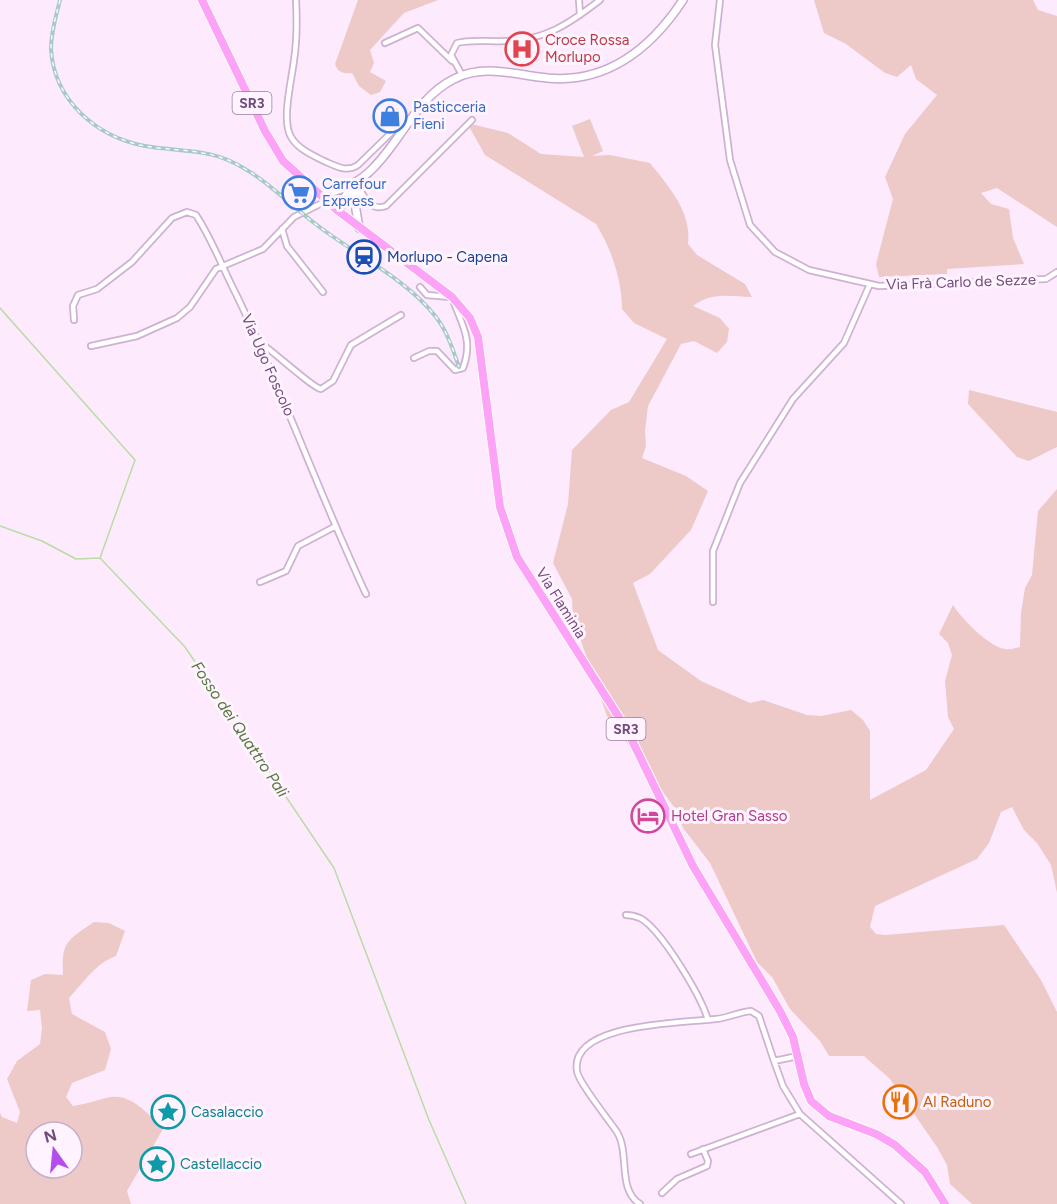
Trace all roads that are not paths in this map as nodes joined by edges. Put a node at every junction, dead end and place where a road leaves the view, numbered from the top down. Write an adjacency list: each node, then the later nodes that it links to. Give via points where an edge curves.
1 (202, 0): 16 (main road, Via Flaminia / SR3, via 279,155)
2 (296, 0): 11 (street, via 288,125 296,143 313,156 351,169 398,126)
3 (579, 0): 7 (street)
4 (600, 0): 7 (street)
5 (683, 0): 10 (main road, via 646,46 600,70 564,79 497,71)
6 (720, 0): 23 (street, Via Frà Carlo de Sezze, via 715,45 725,130 750,225 766,244 797,265)
7 (580, 15): 9 (street, via 557,31 537,38 459,42 451,50)
8 (385, 43): 9 (street, via 418,28)
9 (454, 63): 10 (street)
10 (462, 75): 11 (main road, via 440,88)
11 (413, 119): 13 (main road)
12 (472, 120): 15 (street, via 386,206 371,205)
13 (368, 174): 14 (main road); 15 (main road)
14 (352, 185): 16 (main road); 18 (main road)
15 (360, 189): 18 (main road); 19 (main road, via 355,204)
16 (319, 194): 17 (main road, Via Flaminia / SR3)
17 (326, 201): 18 (main road, Via Flaminia / SR3); 20 (street, via 301,212)
18 (337, 210): 19 (main road, Via Flaminia / SR3)
19 (359, 228): 26 (main road, Via Flaminia / SR3)
20 (282, 229): 21 (street, via 263,249); 25 (street, via 287,246)
21 (224, 264): 28 (street, Via Ugo Foscolo, via 196,215 181,214 166,222 148,247 127,266 97,289 78,296 73,304); 29 (street, Via Ugo Foscolo); 30 (street, via 211,274 190,307 177,318 137,336)
22 (1057, 272): 23 (street, Via Frà Carlo de Sezze, via 1046,279)
23 (870, 284): 35 (street, via 844,343 793,399 740,483 713,550)
24 (420, 287): 26 (street, via 427,295)
25 (323, 292)
26 (452, 297): 31 (street, via 468,335 463,368 455,370 439,351); 38 (main road, Via Flaminia / SR3, via 468,315 477,334 497,492 514,551 627,730 693,866 794,1037)
27 (400, 315): 29 (street, via 351,345 333,381 321,389 312,387 290,364)
28 (74, 320)
29 (260, 343): 32 (street, Via Ugo Foscolo)
30 (91, 346)
31 (414, 358)
32 (336, 526): 33 (street, via 298,546 286,571); 34 (street, Via Ugo Foscolo)
33 (260, 582)
34 (366, 594)
35 (713, 602)
36 (626, 915): 37 (street, via 641,919 660,938 699,997)
37 (708, 1020): 39 (street, via 748,1011 756,1013); 44 (street, via 663,1023 605,1035 591,1044 577,1062 578,1076 620,1137 628,1187)
38 (798, 1056): 39 (street); 46 (main road, Via Flaminia / SR3, via 806,1090 816,1106 833,1118 895,1145 929,1177)
39 (774, 1061): 40 (street)
40 (800, 1114): 41 (street); 45 (street)
41 (703, 1149): 42 (street); 43 (street, via 707,1166 677,1179)
42 (691, 1154)
43 (662, 1193)
44 (640, 1204)
45 (901, 1204)
46 (945, 1204)

